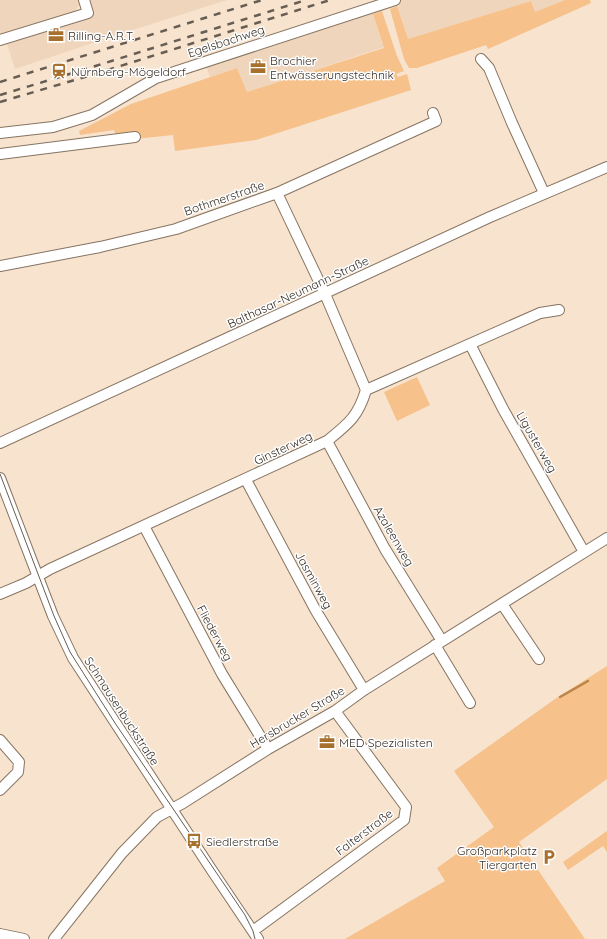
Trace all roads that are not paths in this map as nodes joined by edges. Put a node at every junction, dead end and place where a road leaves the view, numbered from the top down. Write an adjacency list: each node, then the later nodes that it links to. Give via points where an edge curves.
1 (84, 0): 3 (street, via 88,13)
2 (395, 0): 6 (street, Egelsbachweg, via 156,78 92,115 53,127)
3 (0, 40)
4 (481, 59): 11 (street, via 489,68)
5 (432, 113): 10 (street, Bothmerstraße, via 436,121)
6 (0, 133)
7 (135, 137): 8 (street)
8 (0, 154)
9 (607, 167): 11 (street, Balthasar-Neumann-Straße)
10 (277, 193): 12 (street, Bothmerstraße, via 176,229); 13 (street)
11 (544, 193): 13 (street, Balthasar-Neumann-Straße)
12 (0, 266)
13 (325, 294): 16 (street); 18 (street, Balthasar-Neumann-Straße)
14 (558, 310): 15 (street, via 540,313)
15 (470, 344): 16 (street); 23 (street, Ligusterweg, via 503,409)
16 (366, 390): 17 (street, Ginsterweg, via 352,420)
17 (327, 442): 20 (street, Ginsterweg); 27 (street, Azaleenweg)
18 (0, 443)
19 (0, 478): 24 (street, Schmausenbuckstraße)
20 (246, 480): 21 (street, Ginsterweg); 29 (street, Jasminweg, via 316,611)
21 (144, 526): 24 (street, Ginsterweg); 33 (street, Fliederweg, via 222,674)
22 (607, 538): 23 (street, Hersbrucker Straße)
23 (584, 552): 26 (street, Hersbrucker Straße)
24 (38, 577): 25 (street, Ginsterweg); 35 (street, Schmausenbuckstraße, via 73,658)
25 (0, 594)
26 (502, 604): 27 (street, Hersbrucker Straße); 28 (street)
27 (439, 643): 29 (street, Hersbrucker Straße); 30 (street)
28 (539, 659)
29 (364, 690): 31 (street, Hersbrucker Straße)
30 (470, 703)
31 (335, 711): 33 (street, Hersbrucker Straße); 37 (street, Falterstraße, via 406,807 404,820)
32 (0, 740): 34 (street, via 19,762 18,772)
33 (268, 749): 35 (street, Hersbrucker Straße)
34 (0, 790)
35 (171, 809): 37 (street, Schmausenbuckstraße); 39 (street, via 157,817 130,844)
36 (0, 934): 38 (street)
37 (256, 935)
38 (24, 939)
39 (54, 939)

